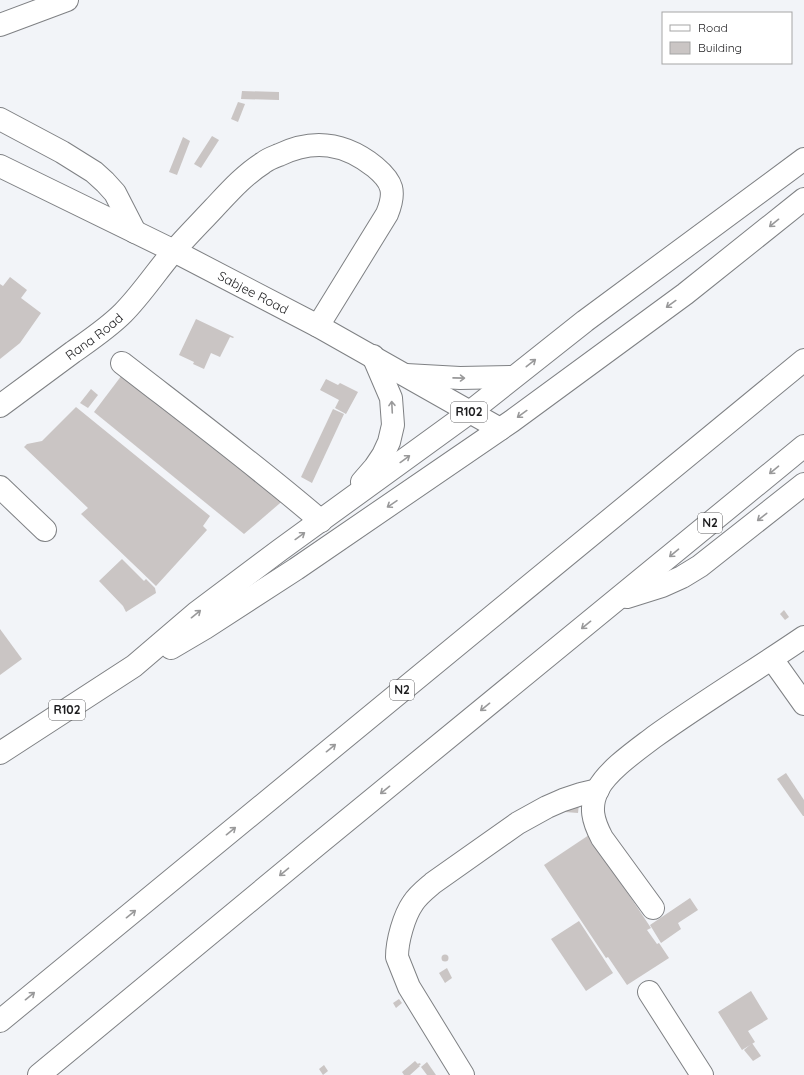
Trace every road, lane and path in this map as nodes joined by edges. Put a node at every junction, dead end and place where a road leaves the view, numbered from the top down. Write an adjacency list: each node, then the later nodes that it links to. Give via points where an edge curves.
1 (67, 0): 2 (main road)
2 (0, 25)
3 (0, 119): 7 (main road, via 94,172 115,193)
4 (804, 159): 14 (main road, R102, one-way to 4)
5 (0, 166): 7 (main road, Sabjee Road)
6 (804, 199): 17 (main road, R102, one-way to 17, via 685,294)
7 (135, 232): 8 (main road, Sabjee Road)
8 (174, 251): 9 (main road, Sabjee Road); 9 (main road, Rana Road, via 239,181 263,162 305,146 334,146 355,154 366,160 389,182 392,203); 15 (main road, Rana Road, via 123,313)
9 (318, 326): 10 (main road, Sabjee Road)
10 (373, 356): 13 (main road, Sabjee Road); 21 (main road, one-way to 10, via 375,467 389,442 392,425 391,398)
11 (804, 360): 33 (main road, N2, one-way to 11)
12 (122, 363): 22 (main road, via 222,439)
13 (406, 375): 14 (main road, one-way to 14); 16 (main road, Sabjee Road)
14 (513, 377): 16 (main road, R102)
15 (0, 406)
16 (470, 412): 17 (main road, Sabjee Road); 21 (main road, R102, one-way to 16)
17 (500, 429): 27 (main road, R102, one-way to 27, via 260,593 180,644)
18 (804, 446): 24 (main road, N2, one-way to 24)
19 (804, 484): 24 (main road, one-way to 24, via 700,566 662,586)
20 (0, 487): 23 (main road)
21 (347, 502): 22 (main road, R102)
22 (321, 521): 27 (main road, R102, one-way to 22, via 196,614)
23 (45, 530)
24 (616, 600): 34 (main road, N2, one-way to 34)
25 (804, 637): 26 (main road)
26 (772, 658): 28 (main road); 30 (main road, via 632,754 611,773)
27 (134, 666): 29 (main road, R102)
28 (804, 704)
29 (0, 753)
30 (598, 790): 31 (main road, via 593,804 597,829); 35 (main road, via 563,800 518,823 433,882 413,902 402,929 397,957 409,987)
31 (654, 908)
32 (649, 992): 36 (main road)
33 (0, 1021)
34 (39, 1075)
35 (463, 1075)
36 (702, 1075)

